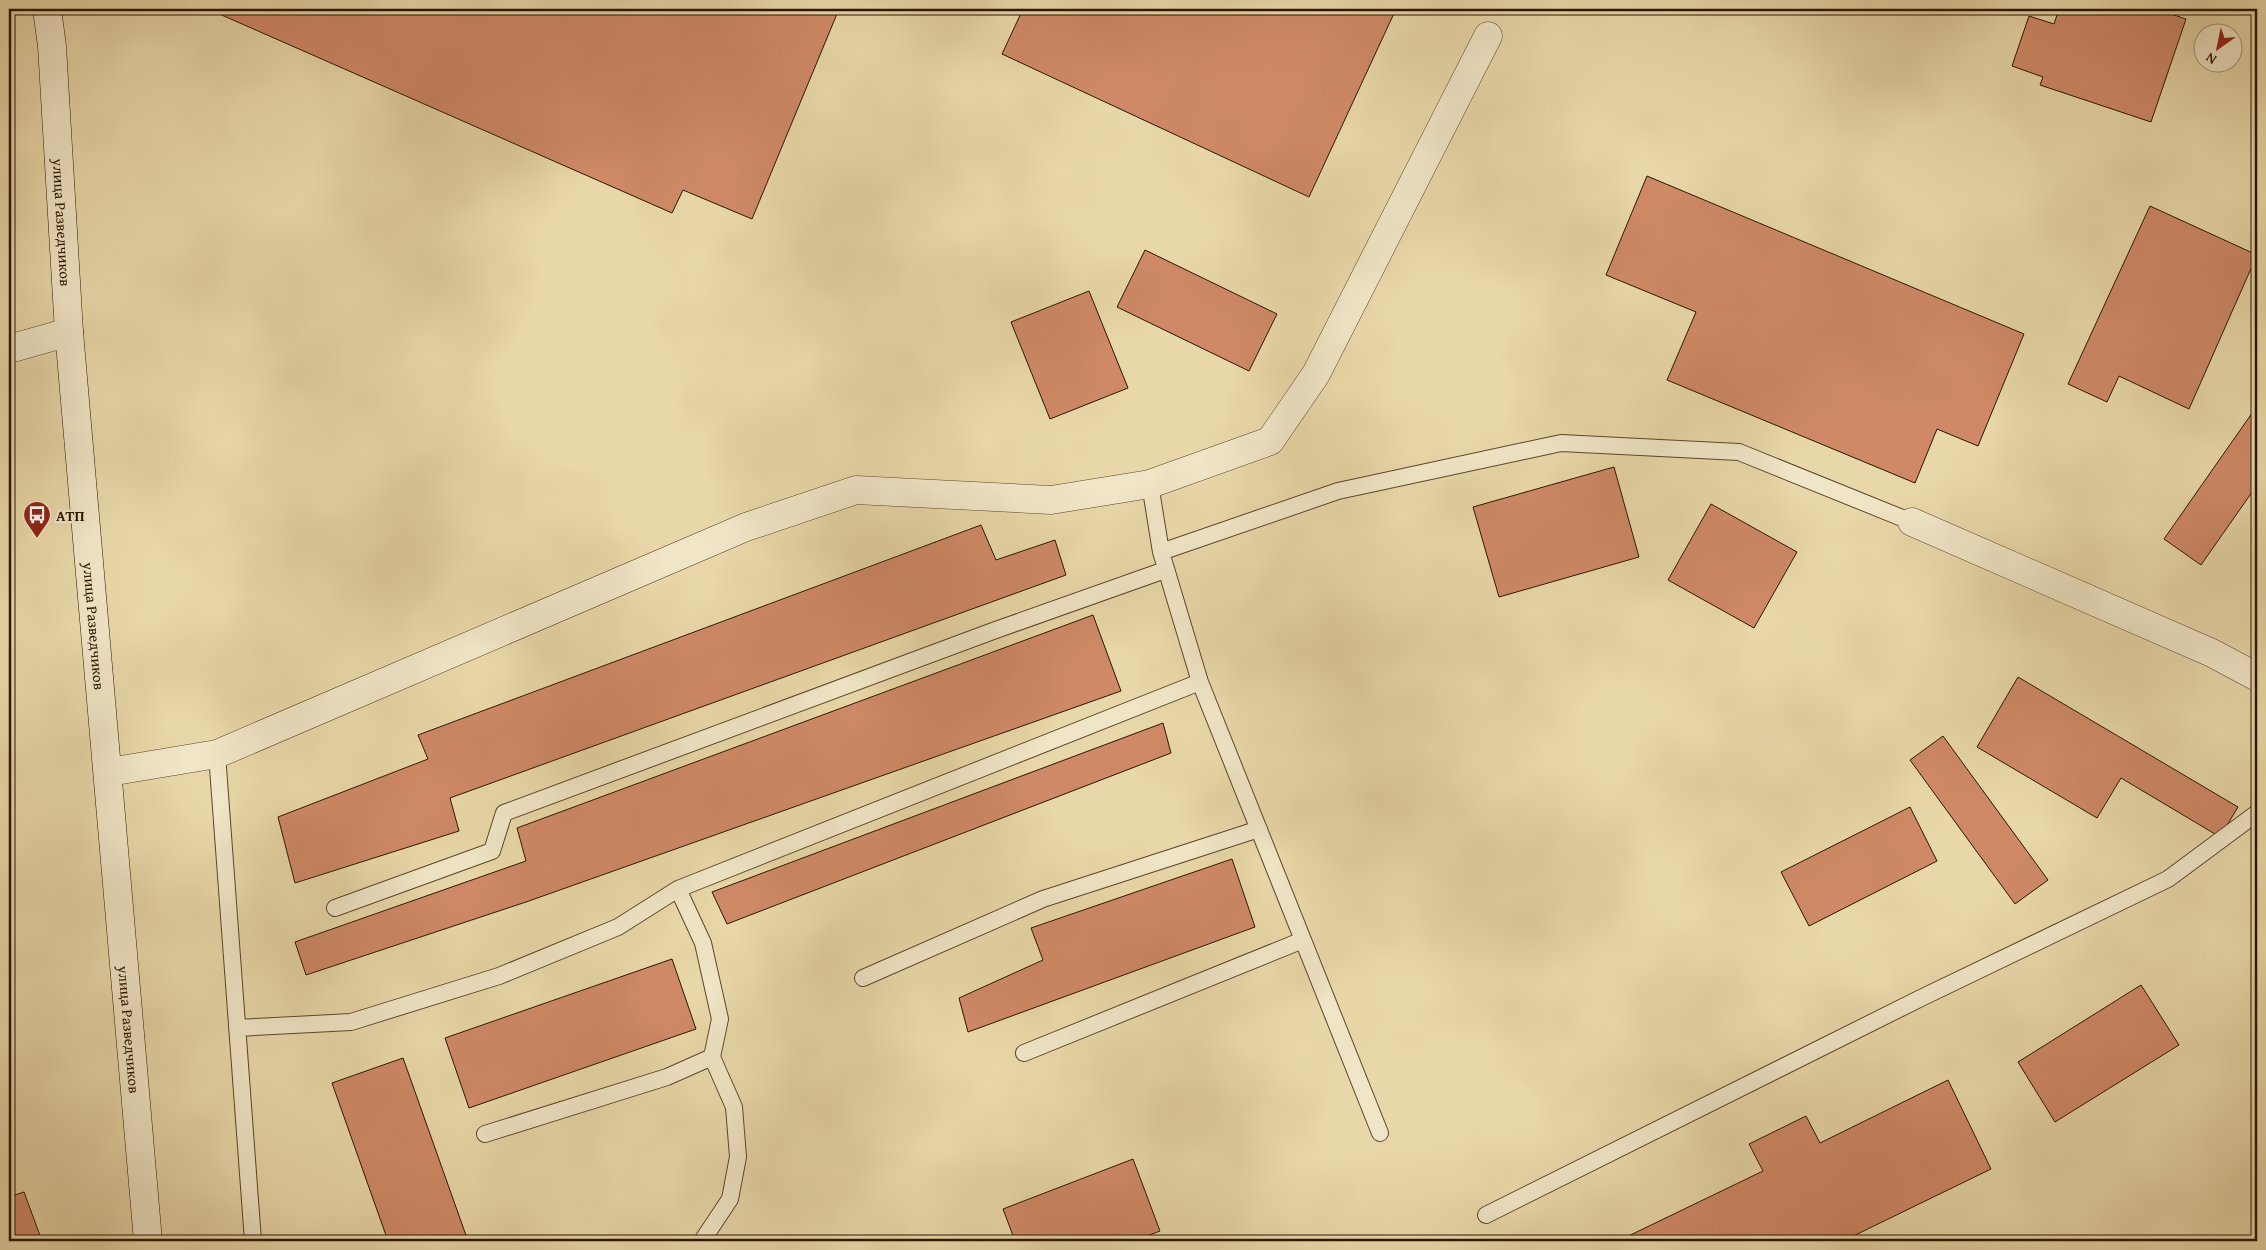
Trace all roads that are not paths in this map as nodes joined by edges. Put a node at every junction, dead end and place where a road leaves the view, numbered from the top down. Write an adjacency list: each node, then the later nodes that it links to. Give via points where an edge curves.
1 (47, 9): 3 (street, улица Разведчиков)
2 (1488, 36): 5 (street, via 1316,374 1270,441)
3 (69, 332): 4 (street); 12 (street, улица Разведчиков)
4 (9, 349)
5 (1150, 484): 7 (lane); 11 (street, via 1051,500 856,490 746,527)
6 (1912, 522): 7 (lane, via 1739,452 1561,443 1338,492); 9 (street, via 2212,653)
7 (1160, 552): 8 (lane)
8 (1165, 570): 10 (lane); 16 (lane, via 504,813 492,851)
9 (2257, 677)
10 (1200, 682): 14 (lane); 15 (lane)
11 (216, 754): 12 (street); 19 (lane)
12 (109, 772): 25 (street, улица Разведчиков)
13 (2257, 813): 24 (lane, via 2168,879)
14 (1259, 829): 17 (lane); 18 (lane, via 1043,899)
15 (678, 889): 19 (lane, via 618,927 499,976 351,1022); 21 (lane, via 702,943 720,1018)
16 (335, 908)
17 (1303, 940): 20 (lane); 22 (lane)
18 (863, 978)
19 (237, 1028): 26 (lane)
20 (1024, 1053)
21 (712, 1057): 23 (lane, via 667,1077); 27 (lane, via 734,1107 738,1157 730,1199)
22 (1380, 1133)
23 (485, 1134)
24 (1486, 1215)
25 (148, 1241)
26 (253, 1241)
27 (702, 1241)

